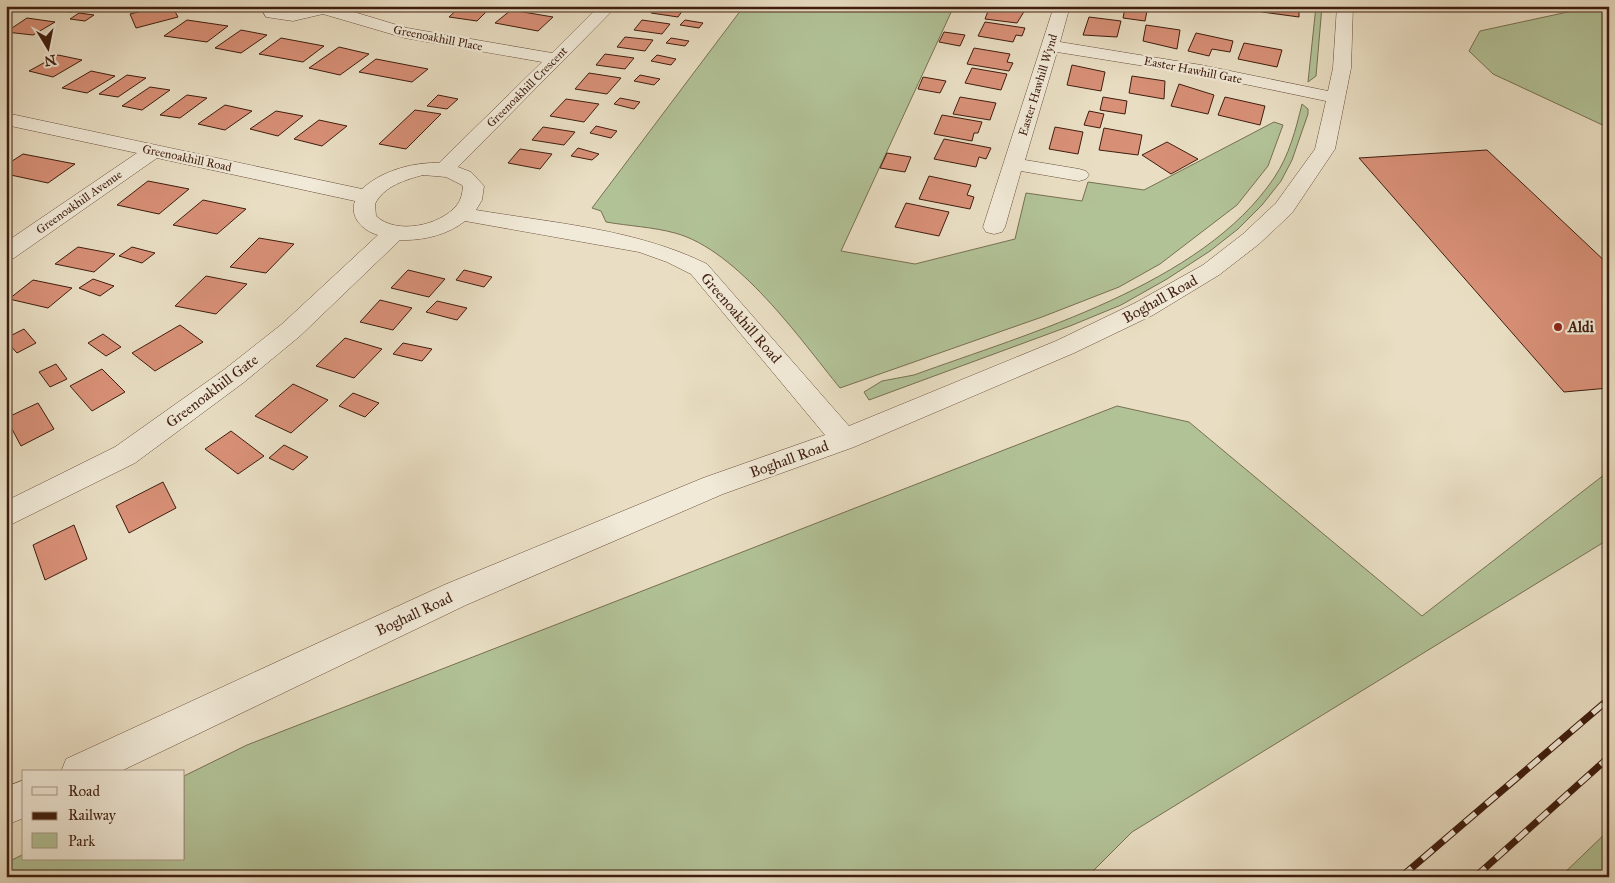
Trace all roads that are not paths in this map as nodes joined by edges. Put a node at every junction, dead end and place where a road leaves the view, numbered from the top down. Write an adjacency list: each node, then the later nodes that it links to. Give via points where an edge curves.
1 (268, 6): 5 (street, Greenoakhill Place, via 272,13 290,16)
2 (609, 6): 7 (street, Greenoakhill Crescent)
3 (1062, 6): 6 (street, Easter Hawhill Wynd)
4 (1345, 6): 8 (street, Boghall Road)
5 (325, 7): 7 (street, Greenoakhill Place, via 405,33)
6 (1049, 45): 8 (street, Easter Hawhill Gate, via 1201,70); 11 (street, Easter Hawhill Wynd)
7 (555, 59): 12 (street, Greenoakhill Crescent)
8 (1337, 98): 19 (street, Boghall Road, via 1325,149 1284,208 1211,270 1144,309 1066,347)
9 (6, 119): 10 (street, Greenoakhill Road)
10 (153, 151): 14 (street, Greenoakhill Road); 18 (street, Greenoakhill Avenue)
11 (1015, 164): 13 (street); 16 (street, Easter Hawhill Wynd)
12 (445, 169): 14 (street, via 400,174 380,184); 15 (street, via 466,176 474,186 474,199)
13 (1079, 175)
14 (368, 197): 17 (street, via 363,210 366,218 378,228)
15 (462, 214): 17 (street, via 447,224 422,232); 19 (street, Greenoakhill Road, via 644,246 699,269)
16 (994, 227)
17 (394, 233): 20 (street, Greenoakhill Gate, via 290,330 211,393 125,455)
18 (6, 253)
19 (844, 439): 21 (street, Boghall Road, via 713,486 454,595)
20 (6, 514)
21 (83, 770)
22 (22, 799): 23 (street)
23 (6, 807)

